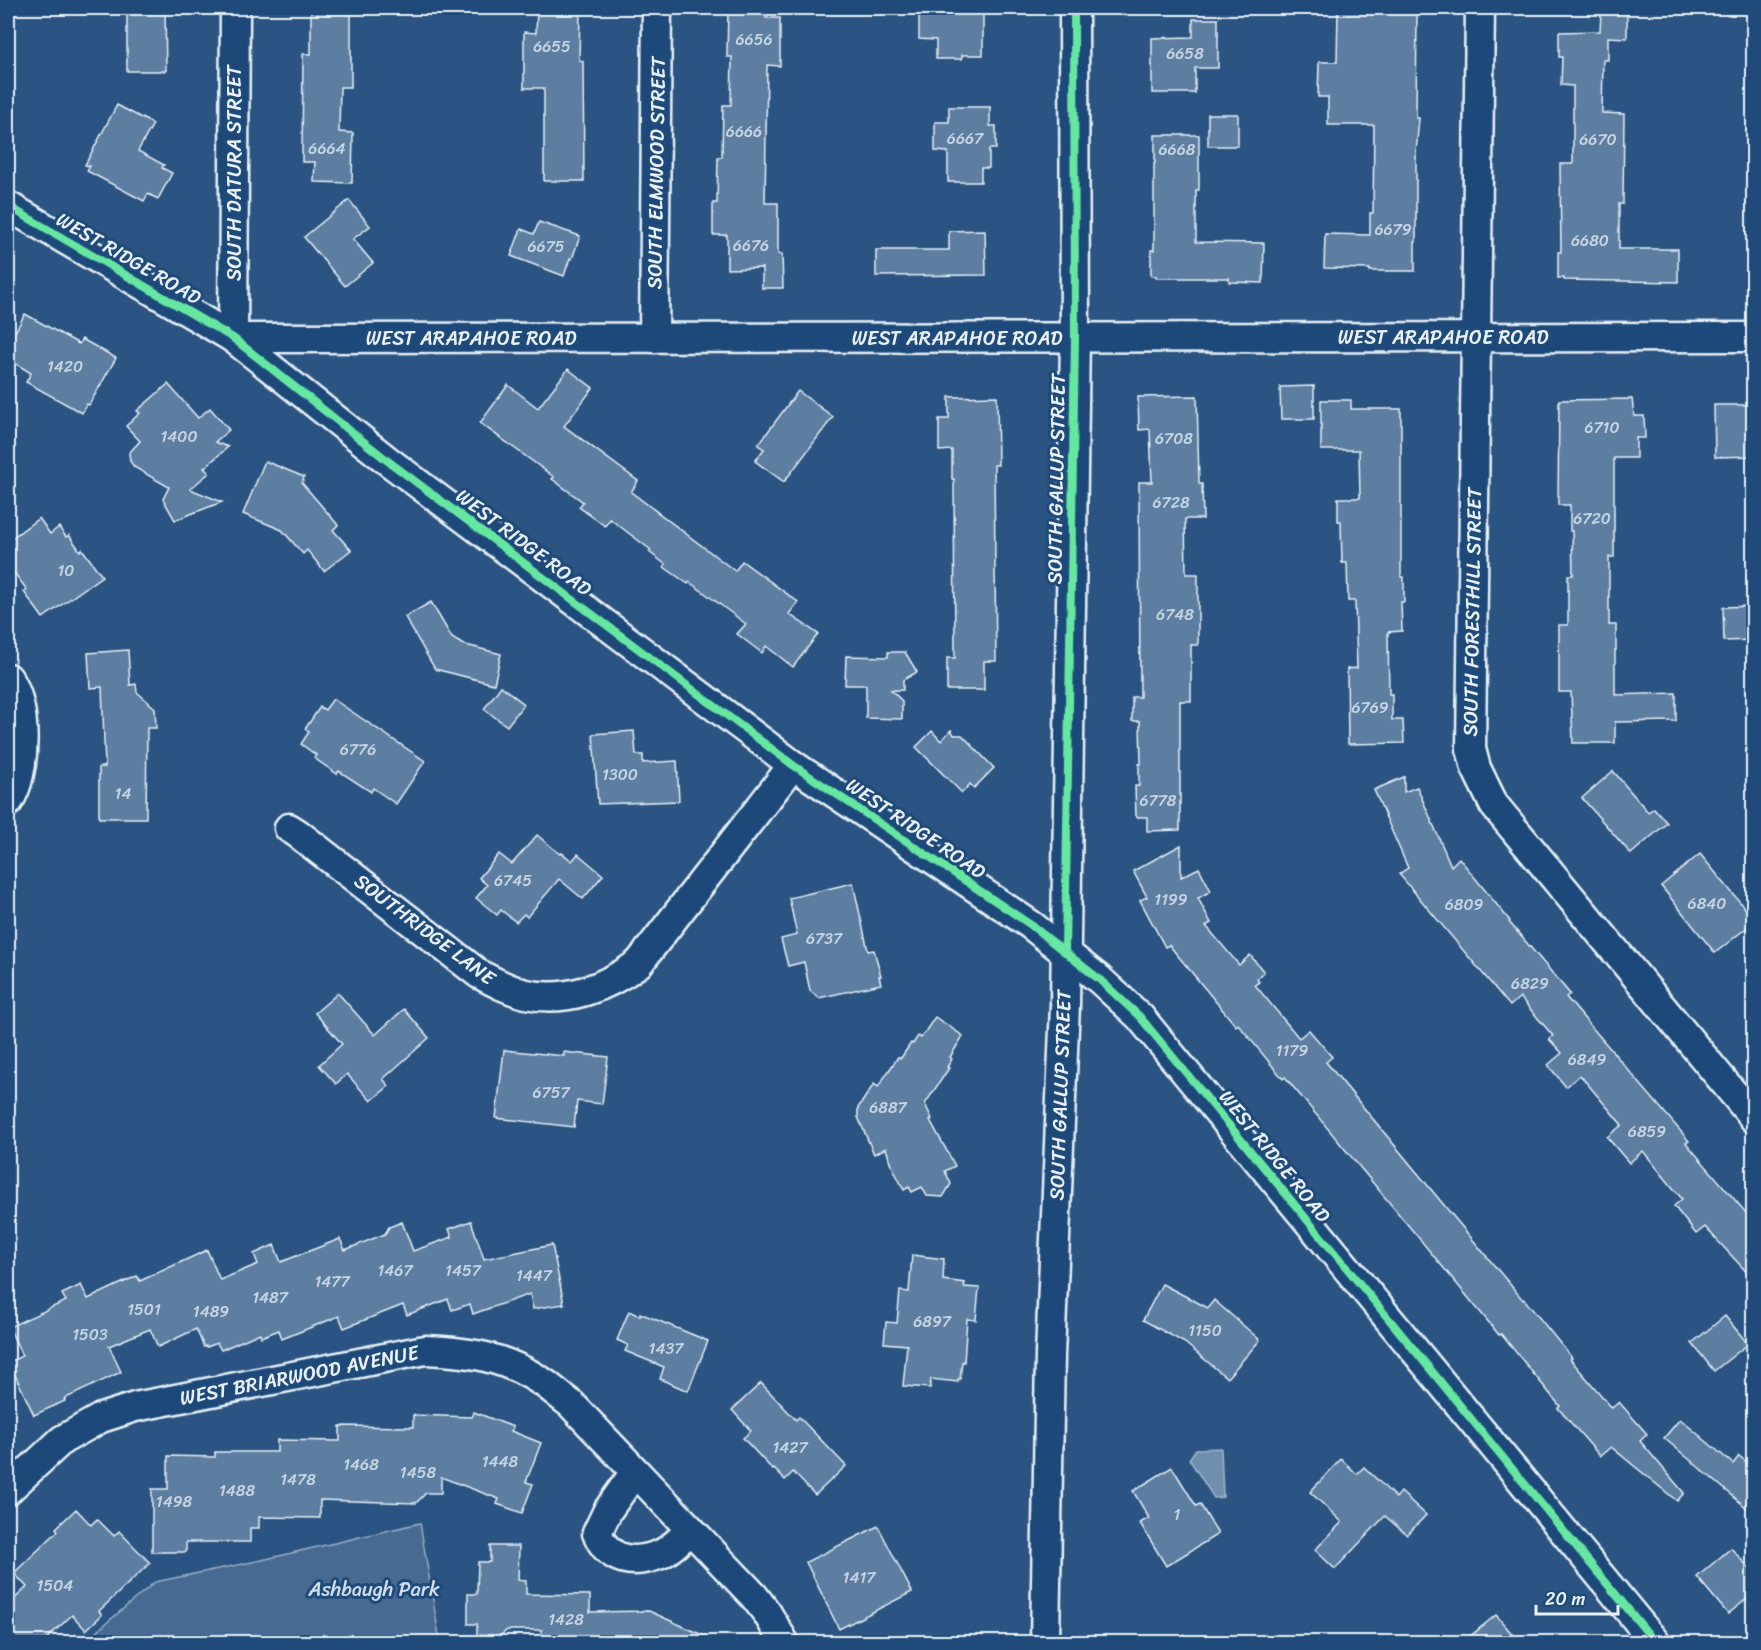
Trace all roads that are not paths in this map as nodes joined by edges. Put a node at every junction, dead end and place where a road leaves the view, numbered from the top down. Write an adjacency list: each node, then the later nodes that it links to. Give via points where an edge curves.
1 (236, 8): 8 (street, SOUTH DATURA STREET)
2 (657, 8): 9 (street, SOUTH ELMWOOD STREET)
3 (1074, 8): 10 (street, SOUTH GALLUP STREET)
4 (1480, 8): 6 (street, SOUTH FORESTHILL STREET)
5 (8, 206): 8 (street, WEST RIDGE ROAD)
6 (1476, 337): 7 (street, WEST ARAPAHOE ROAD); 10 (street, WEST ARAPAHOE ROAD); 16 (street, SOUTH FORESTHILL STREET, via 1471,749 1476,768 1494,805)
7 (1754, 337)
8 (233, 338): 9 (street, WEST ARAPAHOE ROAD); 12 (street, WEST RIDGE ROAD, via 388,460)
9 (654, 338): 10 (street, WEST ARAPAHOE ROAD)
10 (1075, 338): 15 (street, SOUTH GALLUP STREET)
11 (8, 678): 13 (street, via 14,685 23,728 23,748)
12 (793, 765): 14 (street, SOUTHRIDGE LANE, via 639,963 607,984 552,996 527,994 479,974); 15 (street, WEST RIDGE ROAD)
13 (8, 802)
14 (289, 828)
15 (1065, 951): 21 (street, SOUTH GALLUP STREET, via 1050,1355); 22 (street, WEST RIDGE ROAD, via 1140,1017)
16 (1754, 1118)
17 (635, 1472): 18 (street, WEST BRIARWOOD AVENUE, via 571,1404 543,1382 494,1358 425,1350 135,1407 101,1418 62,1440); 19 (street, WEST BRIARWOOD AVENUE); 19 (street, via 597,1533 602,1545 618,1558 636,1561 663,1553)
18 (8, 1490)
19 (691, 1530): 20 (street, WEST BRIARWOOD AVENUE, via 753,1596)
20 (784, 1642)
21 (1045, 1642)
22 (1655, 1642)

